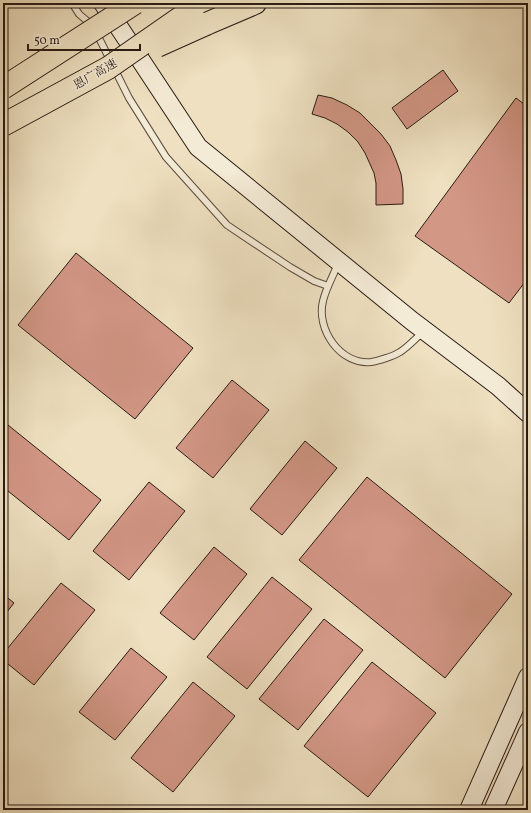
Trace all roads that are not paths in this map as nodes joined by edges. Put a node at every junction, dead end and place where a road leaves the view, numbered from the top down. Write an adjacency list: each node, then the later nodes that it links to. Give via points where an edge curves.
1 (72, 3): 9 (lane, via 79,14 93,26 128,98 166,158 227,225 314,281)
2 (103, 3): 8 (street, via 198,147)
3 (135, 3): 6 (highway, bridge)
4 (255, 3): 5 (highway, 恩广高速)
5 (201, 12): 7 (highway, 恩广高速, bridge, via 108,68)
6 (3, 88)
7 (3, 124)
8 (339, 262): 9 (lane); 10 (street)
9 (328, 286): 10 (lane, via 322,302 322,318 326,333 336,347 348,356 365,362 383,358 400,352)
10 (424, 330): 11 (street, via 498,386)
11 (528, 413)
12 (528, 677): 14 (street)
13 (528, 732): 15 (street)
14 (469, 810)
15 (494, 810)

